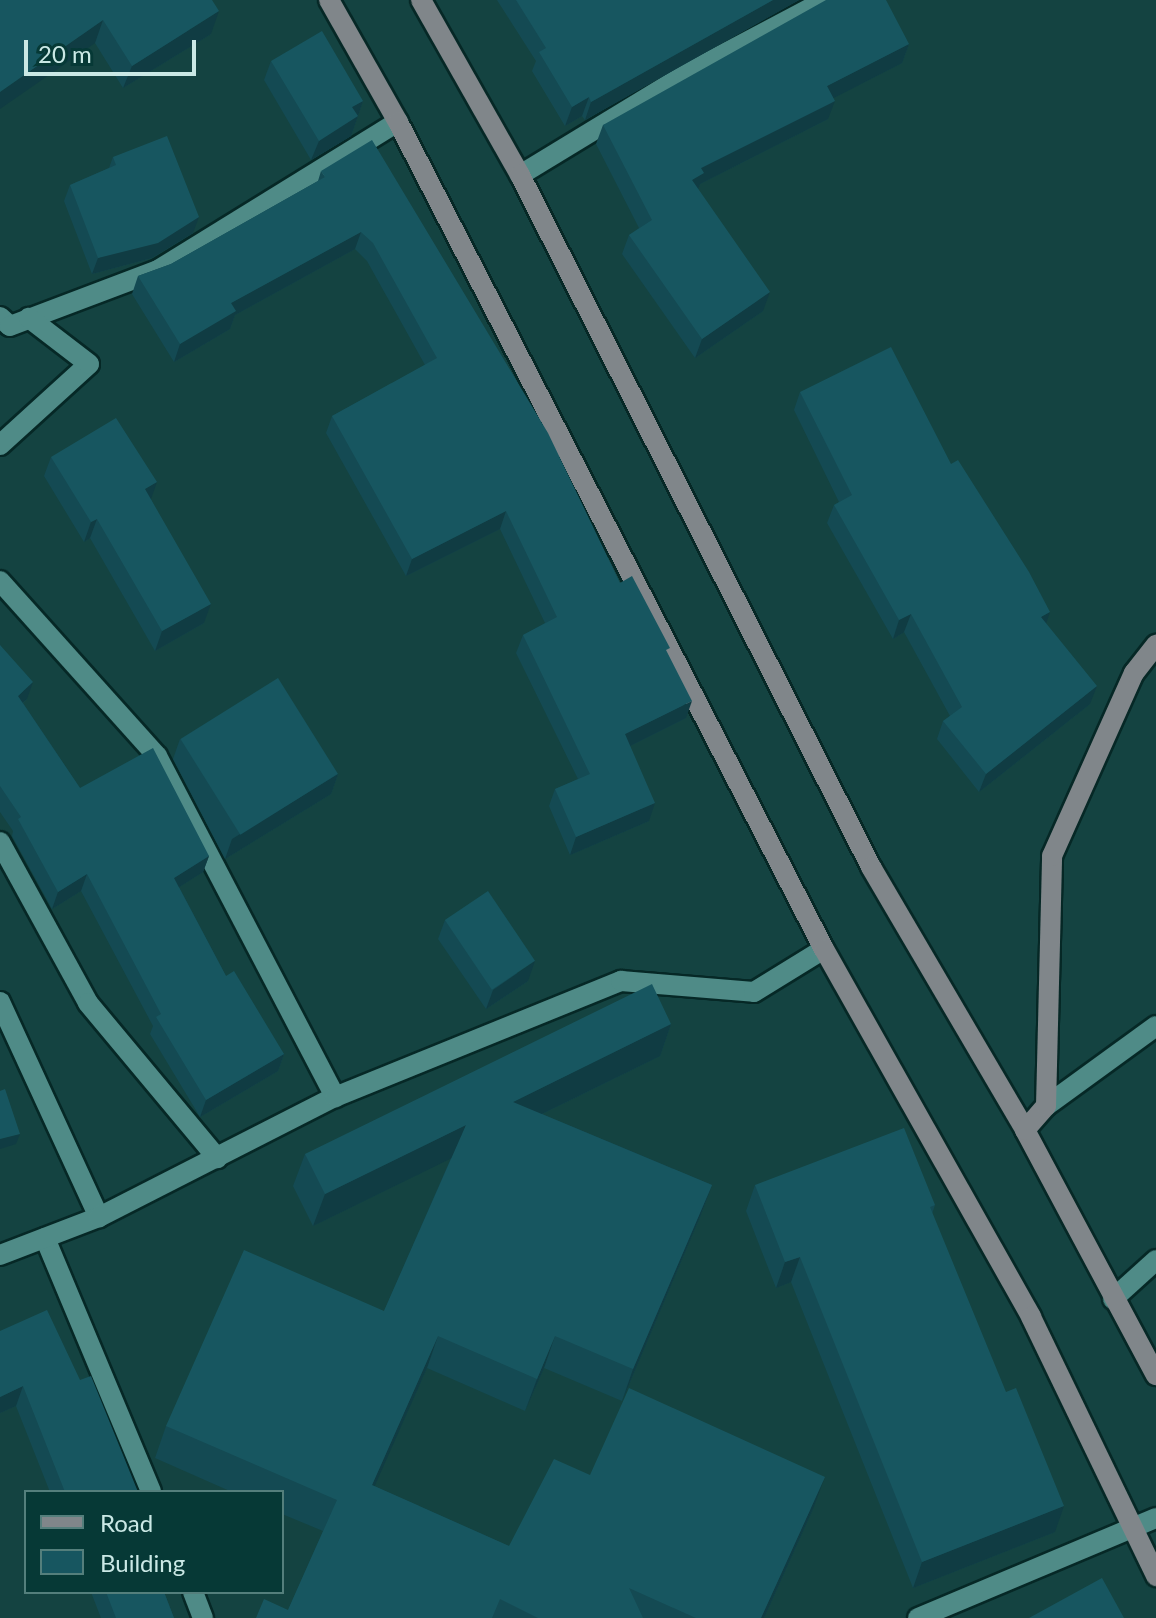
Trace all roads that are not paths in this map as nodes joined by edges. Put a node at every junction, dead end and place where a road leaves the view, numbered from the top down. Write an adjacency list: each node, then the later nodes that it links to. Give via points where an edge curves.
1 (329, 0): 4 (main road)
2 (421, 0): 5 (main road)
3 (826, 0): 5 (street, via 686,74)
4 (398, 122): 7 (street, via 158,270); 12 (main road)
5 (520, 175): 17 (main road, via 871,867)
6 (0, 317): 7 (street, via 10,326)
7 (29, 318): 8 (street, via 89,364)
8 (0, 445)
9 (0, 581): 15 (street, via 157,756)
10 (1156, 645): 16 (main road, via 1134,673 1052,856)
11 (0, 842): 18 (street, via 88,1003)
12 (824, 949): 15 (street, via 754,992 621,981); 27 (main road, via 1031,1317)
13 (0, 1002): 19 (street)
14 (1156, 1026): 16 (street)
15 (335, 1097): 18 (street)
16 (1046, 1106): 17 (main road)
17 (1025, 1130): 23 (main road)
18 (217, 1158): 19 (street)
19 (99, 1217): 20 (street)
20 (45, 1238): 21 (street); 25 (street)
21 (0, 1255)
22 (1156, 1260): 23 (street)
23 (1113, 1299): 24 (main road)
24 (1156, 1375)
25 (150, 1490)
26 (1156, 1518): 27 (street)
27 (1133, 1527): 28 (main road); 31 (street)
28 (1156, 1576)
29 (194, 1594): 30 (street)
30 (203, 1618)
31 (918, 1618)

